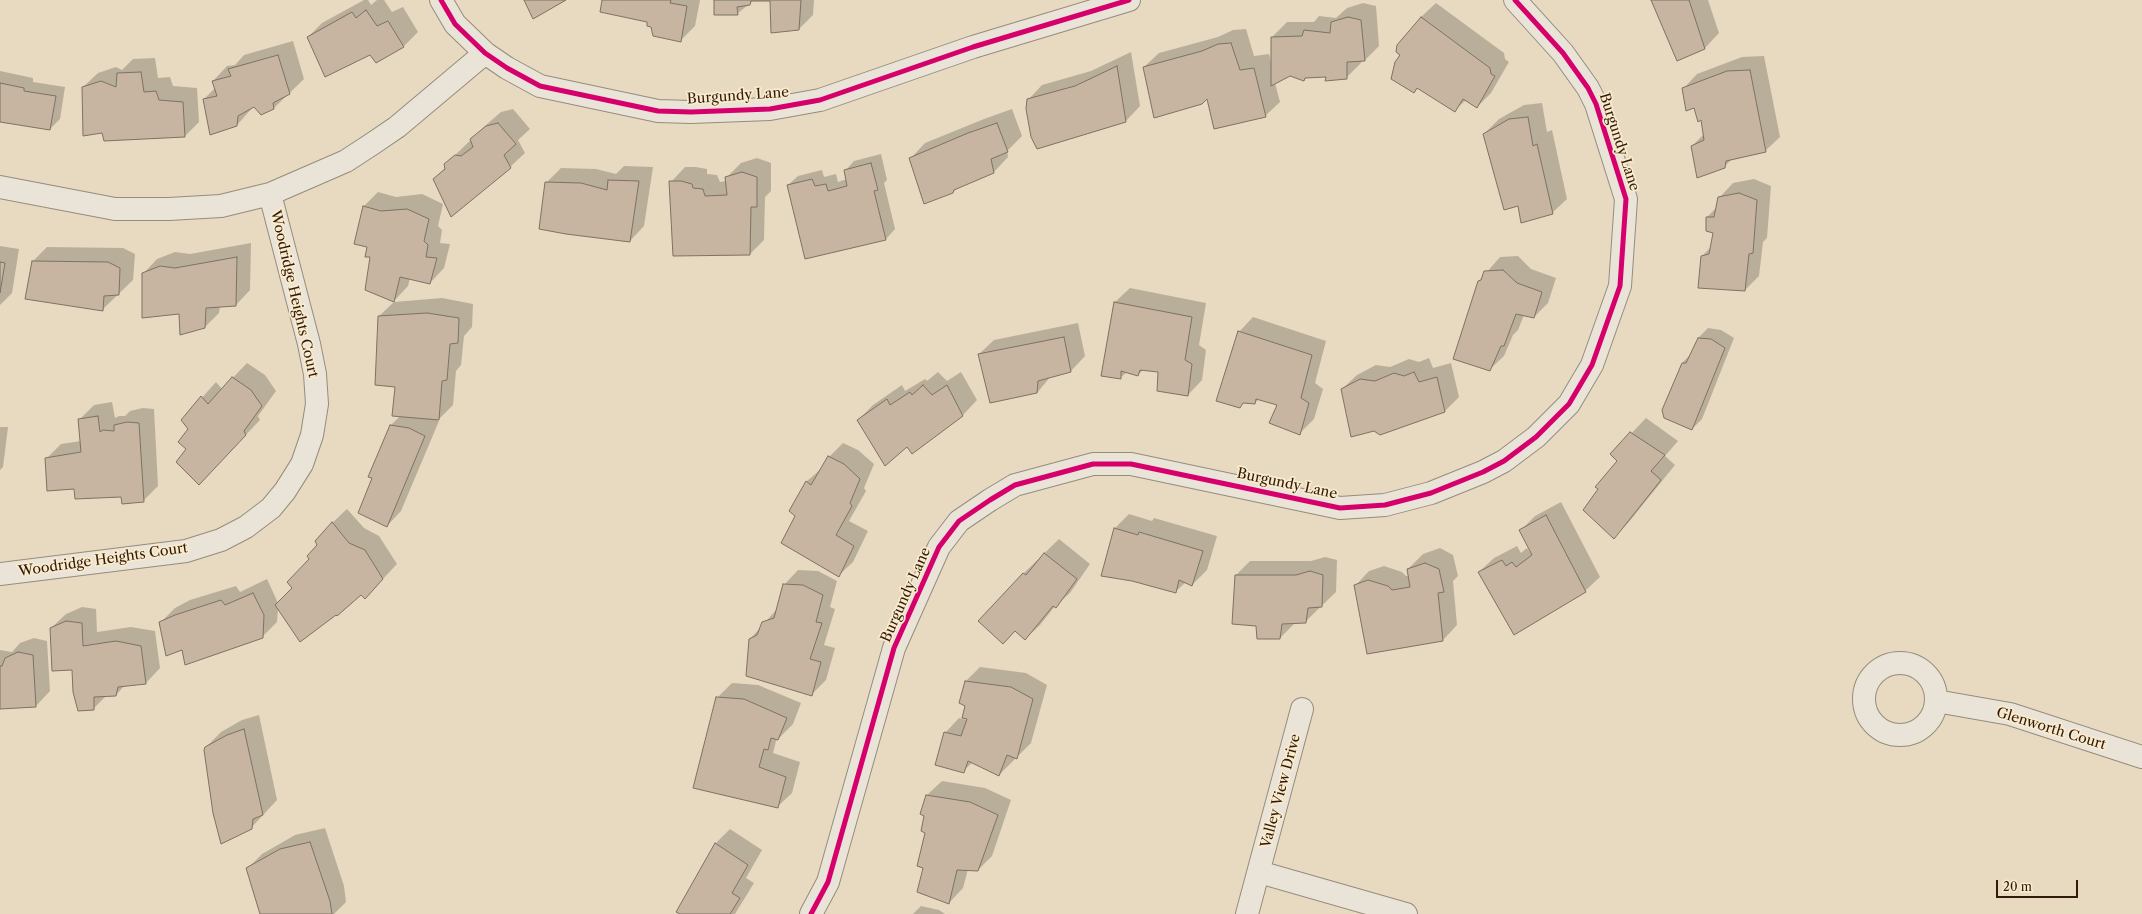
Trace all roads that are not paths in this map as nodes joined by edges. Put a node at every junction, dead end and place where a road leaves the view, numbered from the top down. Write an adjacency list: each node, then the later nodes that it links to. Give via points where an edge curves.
1 (441, 0): 4 (street, Burgundy Lane, via 455,24)
2 (1129, 0): 4 (street, Burgundy Lane, via 973,47 820,100 770,109 658,111 540,86)
3 (1518, 1): 12 (street, Burgundy Lane, via 1564,53 1588,88 1596,104 1626,199 1620,286 1592,365 1569,404 1536,437 1504,461 1431,492 1385,505 1340,508 1184,474 1123,464 1093,464 1015,485 990,500 959,521 939,547 894,648 828,882)
4 (484, 53): 6 (street, via 397,127 346,162)
5 (0, 188): 6 (street, via 115,209 221,206)
6 (270, 194): 7 (street, Woodridge Heights Court, via 309,344 317,404 312,435 302,464 285,491 271,508 246,527 221,540 186,550)
7 (0, 574)
8 (1936, 701): 10 (street, Glenworth Court, via 2010,714)
9 (1302, 709): 11 (street, Valley View Drive)
10 (2142, 757)
11 (1260, 872): 13 (street, Valley View Drive); 14 (street)
12 (811, 914)
13 (1247, 914)
14 (1406, 914)

